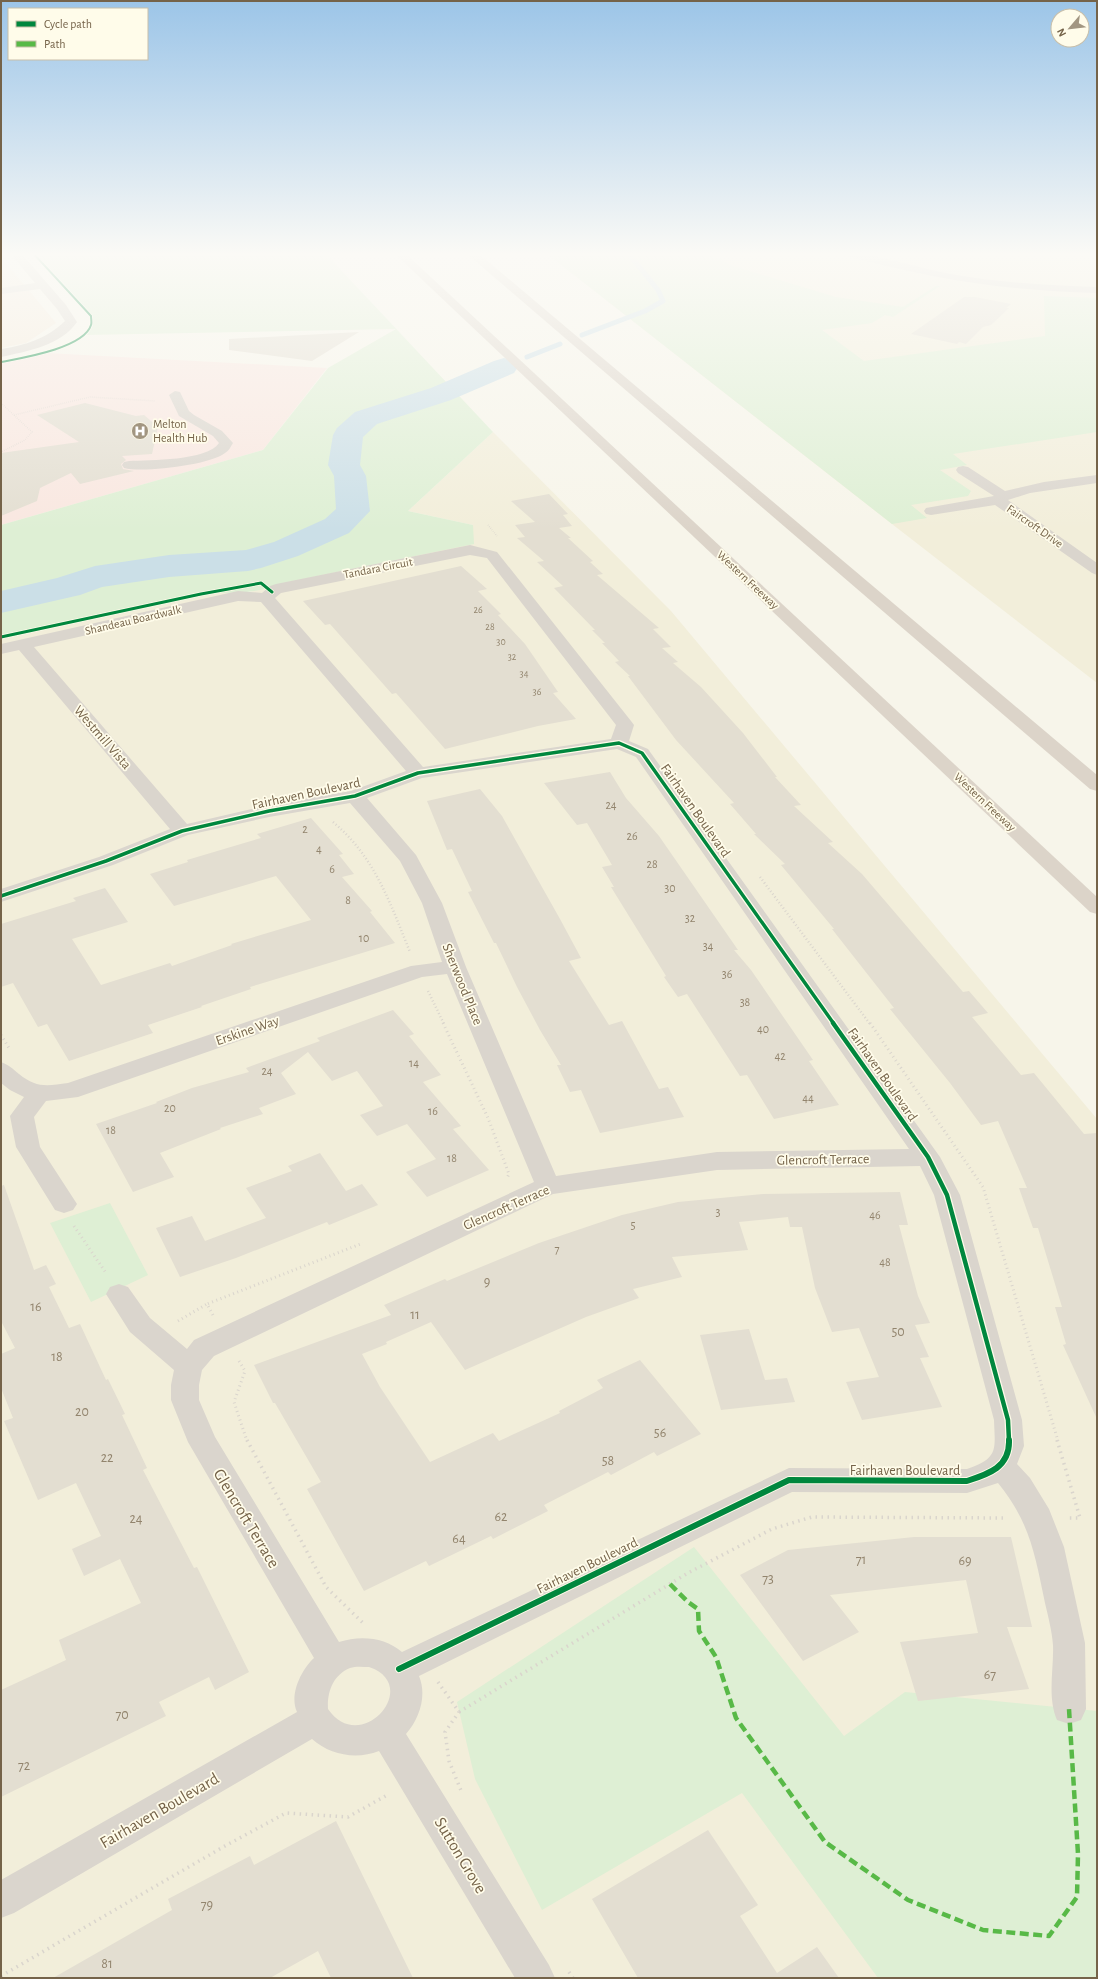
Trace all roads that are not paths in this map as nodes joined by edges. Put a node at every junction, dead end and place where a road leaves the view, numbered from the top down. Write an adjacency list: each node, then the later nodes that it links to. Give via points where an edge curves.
1 (37, 345): 4 (street)
2 (497, 345): 21 (highway, Western Freeway)
3 (580, 345): 17 (highway)
4 (1, 353)
5 (177, 399): 6 (street, via 185,413 216,431 223,438 226,447 220,453 153,468)
6 (130, 464)
7 (963, 470): 9 (street)
8 (1097, 479): 9 (street, Faircroft Drive)
9 (1000, 497): 10 (street); 11 (street, Faircroft Drive)
10 (932, 510)
11 (1097, 570)
12 (266, 598): 13 (street, Shandeau Boardwalk, via 238,596); 15 (street, Tandara Circuit, via 276,589 470,550 492,556 625,725); 16 (street)
13 (23, 644): 14 (street, Shandeau Boardwalk); 19 (street, Westmill Vista)
14 (1, 649)
15 (619, 743): 16 (street, Fairhaven Boulevard); 25 (street, Fairhaven Boulevard, via 642,753)
16 (418, 773): 18 (street, Fairhaven Boulevard)
17 (1097, 785)
18 (355, 796): 19 (street, Fairhaven Boulevard); 22 (street, Sherwood Place, via 409,859 432,903)
19 (182, 831): 20 (street, Fairhaven Boulevard, via 106,861)
20 (1, 896)
21 (1097, 908)
22 (455, 967): 24 (street, Erskine Way, via 419,971 70,1091); 26 (street, Sherwood Place)
23 (1, 1070): 24 (street, Erskine Way, via 16,1084)
24 (39, 1094): 27 (street, via 22,1116 24,1130 28,1147)
25 (928, 1157): 26 (street, Glencroft Terrace, via 717,1161); 30 (street, Fairhaven Boulevard, via 947,1195 1008,1420 1010,1446)
26 (548, 1186): 29 (street, Glencroft Terrace, via 204,1348)
27 (64, 1204)
28 (120, 1294): 29 (street, via 140,1325)
29 (189, 1366): 31 (street, Glencroft Terrace, via 185,1400 203,1442)
30 (1001, 1466): 32 (street, Fairhaven Boulevard, via 988,1474 967,1481 789,1480); 33 (street, via 1019,1487 1038,1518 1049,1547 1068,1643)
31 (333, 1661): 32 (street, via 350,1653 369,1652 385,1657); 34 (street, via 315,1682 311,1694)
32 (399, 1668): 35 (street, via 406,1680 405,1708)
33 (1069, 1709)
34 (316, 1719): 35 (street, via 328,1733 346,1740 367,1740); 36 (street, Fairhaven Boulevard)
35 (386, 1732): 37 (street, Sutton Grove)
36 (1, 1900)
37 (536, 1978)

